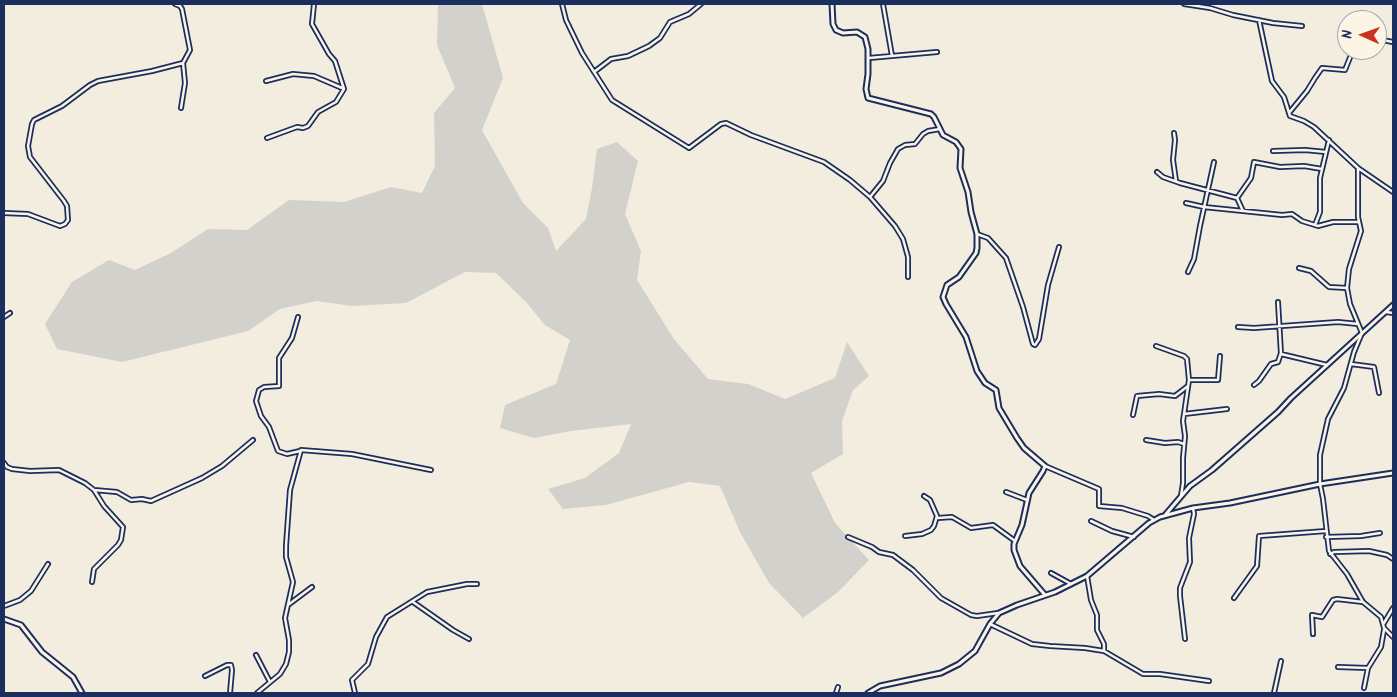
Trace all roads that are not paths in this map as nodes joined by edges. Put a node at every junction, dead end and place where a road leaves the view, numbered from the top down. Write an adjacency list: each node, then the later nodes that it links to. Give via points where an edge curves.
1 (175, 4): 15 (street, via 182,9 190,50)
2 (314, 4): 18 (street, via 312,24 334,61)
3 (562, 4): 16 (street, via 566,20)
4 (701, 4): 16 (street, via 689,14 670,22 660,38 649,46 628,56 611,59)
5 (832, 4): 13 (street, via 836,30 862,34)
6 (883, 4): 12 (street)
7 (1184, 4): 8 (street)
8 (1210, 6): 9 (street)
9 (1259, 20): 10 (street); 20 (street, via 1272,80 1284,97)
10 (1302, 26)
11 (937, 52): 12 (street)
12 (892, 56): 13 (street)
13 (869, 58): 21 (street, via 868,98 930,114)
14 (1349, 60): 20 (street, via 1345,70 1322,68)
15 (184, 63): 19 (street); 39 (street, via 98,81 62,106 34,120 28,146 30,157 64,201 68,220 60,226 28,214)
16 (594, 72): 34 (street, via 612,100 683,146 693,146 726,123 824,162)
17 (266, 81): 18 (street, via 293,74 314,76)
18 (344, 89): 23 (street, via 336,102 318,112 308,126)
19 (181, 108)
20 (1289, 113): 24 (street, via 1309,123)
21 (940, 129): 34 (street, via 928,131 915,144 898,149 884,181); 42 (street, via 961,149 960,168)
22 (1174, 133): 31 (street, via 1172,160)
23 (267, 138)
24 (1328, 140): 26 (street); 28 (street)
25 (1273, 152): 26 (street)
26 (1326, 152): 29 (street)
27 (1214, 162): 32 (street)
28 (1358, 168): 33 (street); 40 (street)
29 (1322, 169): 35 (street, via 1254,162 1253,174); 41 (street, via 1321,207)
30 (1156, 172): 31 (street)
31 (1176, 182): 32 (street)
32 (1208, 189): 35 (street); 37 (street)
33 (1393, 192)
34 (870, 197): 46 (street, via 903,239 908,257)
35 (1236, 198): 38 (street)
36 (1186, 203): 37 (street)
37 (1204, 207): 38 (street); 45 (street, via 1194,259)
38 (1242, 211): 41 (street, via 1292,214)
39 (4, 213)
40 (1358, 222): 41 (street); 47 (street, via 1360,233)
41 (1316, 225)
42 (977, 234): 43 (street, via 988,238 1006,258 1035,345); 76 (street, via 976,253 959,277 947,285 944,301 966,337 983,380 996,390 999,408 1017,438)
43 (1059, 247)
44 (1299, 268): 47 (street, via 1312,271 1329,287)
45 (1188, 272)
46 (908, 277)
47 (1347, 288): 55 (street)
48 (1278, 302): 56 (street)
49 (1393, 305): 50 (street)
50 (1386, 312): 51 (street); 58 (street)
51 (1393, 313)
52 (10, 314): 53 (street)
53 (4, 317)
54 (298, 317): 74 (street, via 292,338 279,358 279,386 259,390 256,401 278,451 287,454)
55 (1358, 324): 56 (street, via 1338,322); 58 (street)
56 (1280, 326): 57 (street); 60 (street)
57 (1238, 327)
58 (1362, 333): 62 (street); 63 (street)
59 (1156, 346): 64 (street, via 1186,357)
60 (1281, 353): 63 (street); 65 (street, via 1278,362 1271,364)
61 (1220, 356): 64 (street, via 1218,380)
62 (1351, 364): 67 (street, via 1374,367); 79 (street, via 1344,388 1328,419 1320,455)
63 (1327, 366): 83 (street)
64 (1189, 380): 66 (street)
65 (1254, 385)
66 (1188, 386): 69 (street); 70 (street, via 1175,396 1137,396)
67 (1379, 393)
68 (1227, 409): 69 (street)
69 (1184, 414): 73 (street)
70 (1133, 415)
71 (254, 440): 80 (street, via 222,466 151,502 132,500 118,492)
72 (1146, 440): 73 (street)
73 (1184, 444): 83 (street)
74 (300, 451): 77 (street, via 352,454); 111 (street, via 290,490 285,552 293,582)
75 (4, 463): 80 (street, via 12,470 62,471)
76 (1045, 466): 84 (street); 88 (street, via 1098,489 1099,506 1122,508)
77 (430, 470)
78 (1393, 473): 79 (street)
79 (1320, 484): 85 (street); 90 (street)
80 (94, 490): 102 (street, via 122,526 121,540 94,569)
81 (1006, 492): 84 (street)
82 (924, 496): 87 (street, via 928,497)
83 (1181, 496): 86 (street)
84 (1028, 500): 96 (street)
85 (1193, 508): 86 (street); 121 (street, via 1190,562 1180,588)
86 (1166, 515): 88 (street)
87 (938, 518): 92 (street, via 927,532); 96 (street, via 952,517 971,528 993,525)
88 (1154, 520): 94 (street)
89 (1091, 521): 94 (street)
90 (1326, 531): 95 (street); 107 (street, via 1258,536 1257,566)
91 (1380, 533): 95 (street)
92 (905, 536)
93 (848, 537): 113 (street, via 893,555 941,598 971,615)
94 (1134, 537): 101 (street)
95 (1326, 538): 97 (street)
96 (1015, 540): 106 (street, via 1017,561)
97 (1330, 554): 98 (street, via 1369,551); 109 (street, via 1347,574)
98 (1393, 559)
99 (48, 564): 110 (street, via 31,591 20,600)
100 (1051, 573): 104 (street)
101 (1087, 576): 104 (street); 122 (street)
102 (92, 582)
103 (477, 584): 108 (street, via 427,592)
104 (1072, 584): 106 (street)
105 (312, 588): 111 (street)
106 (1045, 595): 113 (street)
107 (1234, 598)
108 (413, 602): 120 (street); 135 (street, via 384,620 370,660 351,682)
109 (1363, 602): 115 (street); 118 (street, via 1333,600 1322,616 1312,615)
110 (4, 606)
111 (286, 606): 129 (street, via 288,658 280,674)
112 (1393, 608): 115 (street)
113 (999, 613): 116 (street)
114 (4, 619): 132 (street, via 21,625 42,652 73,677)
115 (1384, 623): 117 (street)
116 (990, 624): 122 (street, via 1032,644); 137 (street, via 975,651 951,669 880,686)
117 (1384, 628): 119 (street); 126 (street, via 1381,647)
118 (1312, 634)
119 (1393, 637)
120 (469, 639)
121 (1185, 639)
122 (1104, 651): 128 (street, via 1143,674)
123 (256, 655): 129 (street)
124 (1281, 661): 138 (street)
125 (1338, 667): 126 (street)
126 (1368, 668): 131 (street)
127 (205, 676): 133 (street, via 231,665)
128 (1209, 681)
129 (270, 682): 134 (street)
130 (838, 687): 136 (street)
131 (1364, 688)
132 (82, 693)
133 (230, 693)
134 (257, 693)
135 (355, 693)
136 (836, 693)
137 (868, 693)
138 (1274, 693)

